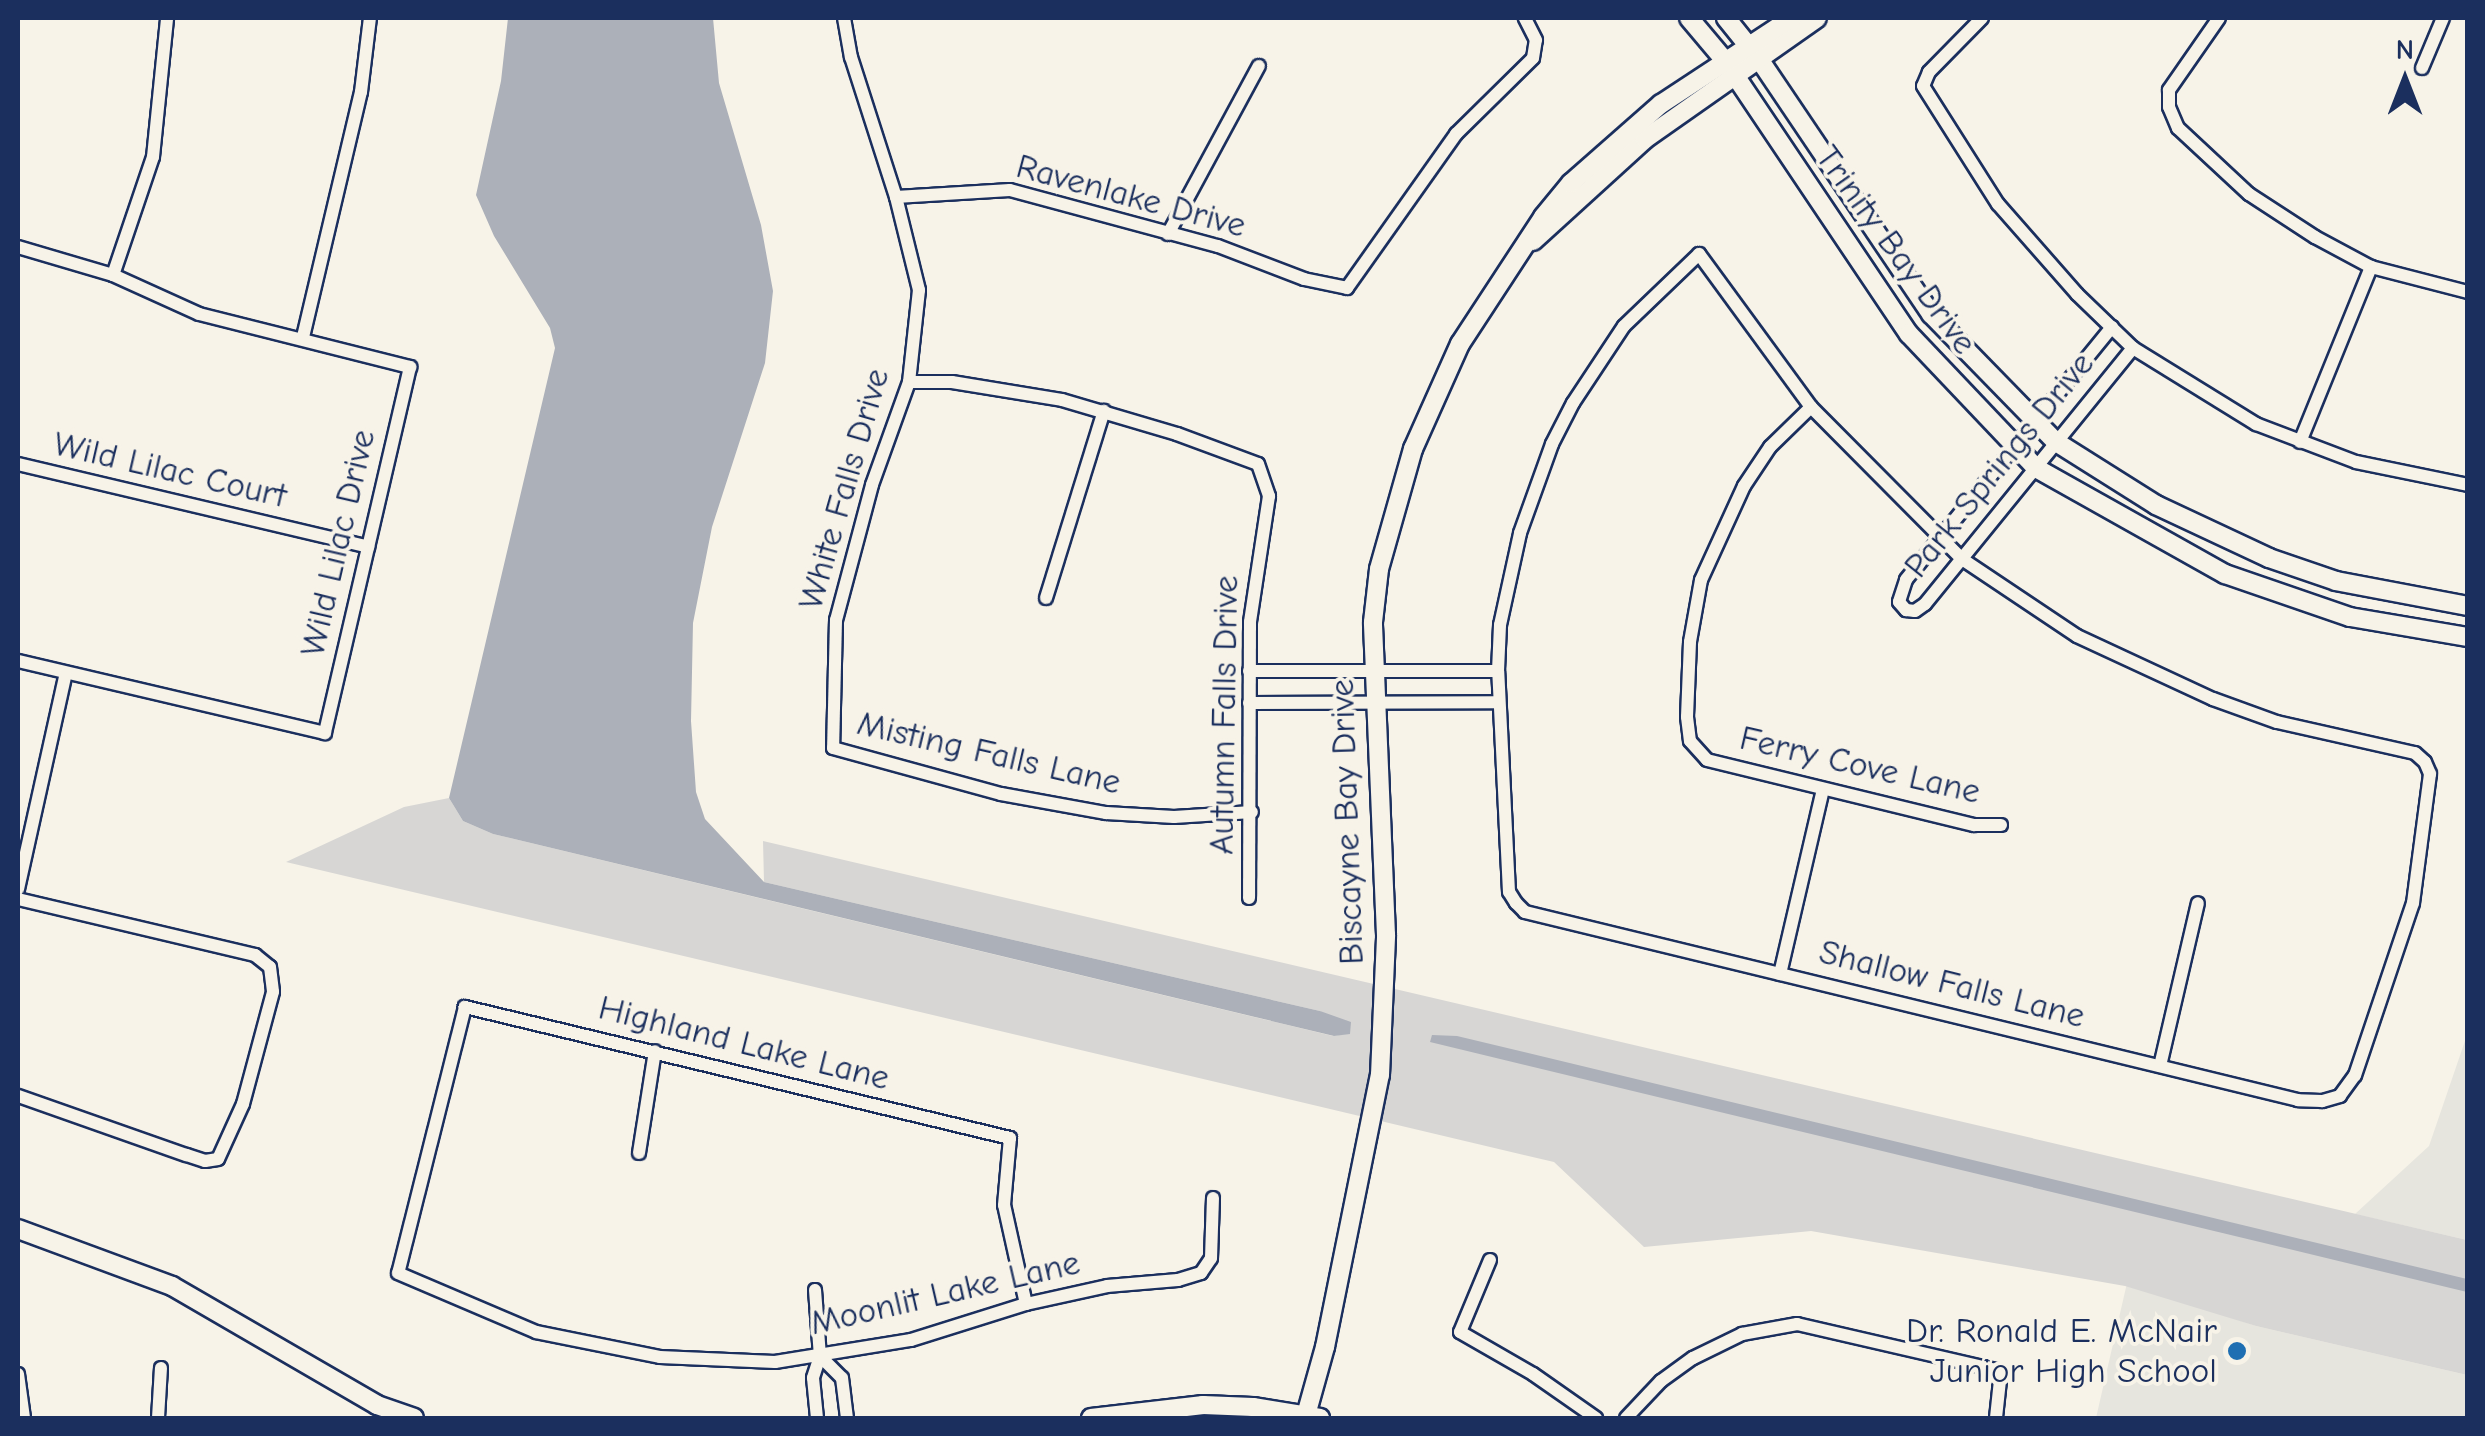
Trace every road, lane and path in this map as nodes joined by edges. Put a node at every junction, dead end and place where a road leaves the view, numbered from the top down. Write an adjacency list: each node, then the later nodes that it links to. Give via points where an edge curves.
1 (166, 18): 20 (street, via 153,158)
2 (370, 18): 23 (street, via 361,92)
3 (844, 18): 16 (street, White Falls Drive)
4 (1525, 18): 17 (street, Ravenlake Drive, via 1536,40 1533,58 1456,134 1347,288)
5 (1690, 18): 15 (street, Trinity Bay Drive)
6 (1726, 18): 12 (street, Trinity Bay Drive)
7 (1792, 18): 12 (street, Biscayne Bay Drive)
8 (1817, 18): 12 (street, Biscayne Bay Drive)
9 (1982, 18): 22 (street, via 1923,86 1998,204)
10 (2219, 18): 19 (street, via 2169,90 2178,128 2249,194)
11 (2443, 18): 14 (street)
12 (1754, 53): 15 (street, Biscayne Bay Drive); 28 (street, Trinity Bay Drive, via 1930,314)
13 (1259, 66): 17 (street)
14 (2422, 68)
15 (1730, 70): 31 (street, Trinity Bay Drive, via 1909,334); 43 (street, Biscayne Bay Drive, via 1661,104 1571,183 1460,344 1414,450 1379,569)
16 (896, 197): 17 (street, Ravenlake Drive, via 1010,190); 25 (street, White Falls Drive, via 918,290)
17 (1168, 234)
18 (18, 246): 20 (street)
19 (2372, 266): 21 (street); 30 (street)
20 (112, 275): 23 (street, via 199,314)
21 (2468, 292)
22 (2112, 327): 24 (street); 28 (street, Park Springs Drive)
23 (303, 337): 36 (street, Wild Lilac Drive, via 410,366)
24 (2134, 348): 29 (street, Park Springs Drive); 30 (street, via 2209,399)
25 (909, 382): 27 (street, via 1014,390); 49 (street, White Falls Drive, via 872,485 836,620)
26 (1811, 406): 35 (street); 44 (street, via 1700,254 1624,326 1552,444 1508,581); 50 (street, Ferry Cove Lane, via 1770,447 1744,486 1701,580 1686,717 1690,741 1707,760)
27 (1104, 411): 38 (street); 42 (street, Autumn Falls Drive, via 1246,457 1264,474 1269,496 1254,578)
28 (2036, 422): 29 (street, Trinity Bay Drive); 31 (street, Park Springs Drive)
29 (2056, 442): 33 (street, Park Springs Drive); 39 (street, Trinity Bay Drive, via 2156,505 2270,558 2336,581)
30 (2300, 442): 34 (street, via 2356,462)
31 (2016, 447): 33 (street, Trinity Bay Drive); 35 (street, Park Springs Drive)
32 (18, 464): 36 (street, Wild Lilac Court)
33 (2036, 468): 37 (street, Park Springs Drive); 40 (street, Trinity Bay Drive, via 2225,574 2350,618)
34 (2468, 485)
35 (1941, 538): 37 (street); 37 (street, Park Springs Drive, via 1900,590 1906,610 1925,604)
36 (368, 547): 45 (street, Wild Lilac Drive, via 325,732)
37 (1962, 559): 59 (street, Shallow Falls Lane, via 2076,636 2213,699 2278,722 2415,753 2430,774 2412,903 2355,1075 2340,1096 2298,1100)
38 (1046, 598)
39 (2468, 606)
40 (2468, 637)
41 (18, 661): 45 (street)
42 (1249, 671): 43 (street); 48 (street, Autumn Falls Drive)
43 (1372, 671): 44 (street); 46 (street, Biscayne Bay Drive)
44 (1498, 671): 47 (street)
45 (66, 672): 53 (street)
46 (1374, 702): 47 (street); 48 (street); 72 (street, Biscayne Bay Drive, via 1386,934 1383,1038)
47 (1499, 702): 57 (street, Shallow Falls Lane, via 1509,892 1525,912)
48 (1250, 703): 51 (street, Autumn Falls Drive)
49 (834, 748): 51 (street, Misting Falls Lane, via 984,790 1106,813)
50 (1823, 789): 52 (street, Ferry Cove Lane, via 1974,825); 57 (street)
51 (1252, 812): 54 (street, Autumn Falls Drive)
52 (2000, 825)
53 (18, 888)
54 (1249, 898)
55 (18, 899): 60 (street, via 255,956 270,968 273,992 238,1118 218,1158 186,1156)
56 (2198, 902): 59 (street)
57 (1780, 974): 59 (street, Shallow Falls Lane)
58 (655, 1051): 61 (street); 65 (street, Highland Lake Lane, via 465,1008); 67 (street, Highland Lake Lane, via 1010,1138 1004,1204)
59 (2160, 1066)
60 (18, 1096)
61 (639, 1153)
62 (1213, 1198): 67 (street, Moonlit Lake Lane, via 1211,1258 1200,1272)
63 (18, 1230): 71 (street, via 172,1286)
64 (1490, 1260): 79 (street, via 1460,1332)
65 (398, 1273): 68 (street, Moonlit Lake Lane, via 536,1332 642,1353 775,1362)
66 (815, 1290): 68 (street)
67 (1026, 1304): 68 (street, Moonlit Lake Lane, via 911,1340)
68 (820, 1356): 76 (street); 77 (street, via 842,1378)
69 (161, 1368): 74 (street)
70 (18, 1374): 73 (street)
71 (375, 1412): 75 (street)
72 (1313, 1417): 78 (street, via 1203,1404)
73 (24, 1418)
74 (158, 1418)
75 (414, 1418)
76 (817, 1418)
77 (847, 1418)
78 (1090, 1418)
79 (1596, 1418)
80 (1626, 1418): 81 (street, via 1693,1358 1742,1334 1797,1324 2002,1371)
81 (1996, 1418)

